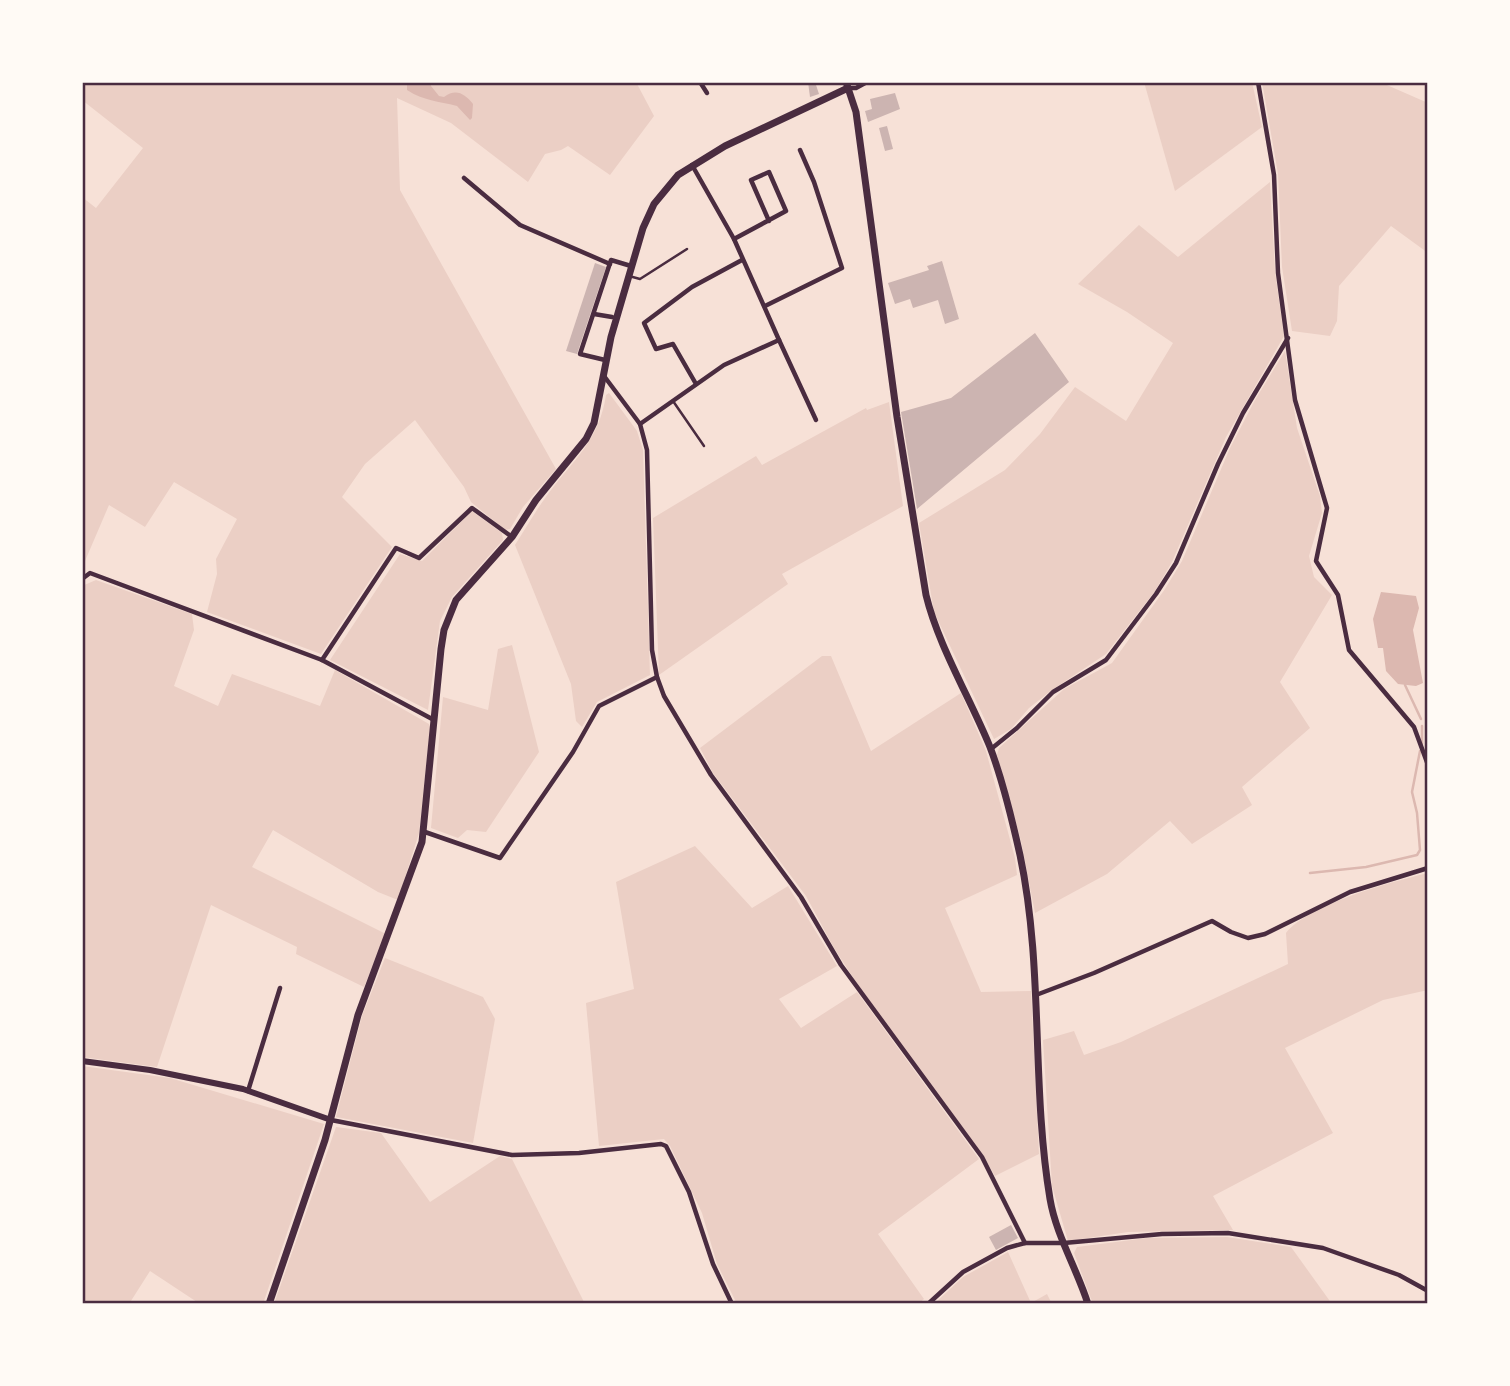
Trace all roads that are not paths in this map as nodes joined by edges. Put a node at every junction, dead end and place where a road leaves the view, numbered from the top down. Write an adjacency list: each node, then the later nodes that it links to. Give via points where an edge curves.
1 (700, 82): 5 (street)
2 (867, 82): 4 (street, via 856,88)
3 (1258, 82): 19 (street, via 1274,175 1278,273)
4 (848, 84): 7 (main road); 33 (main road, via 856,112 926,595)
5 (707, 93)
6 (800, 150): 16 (street, via 842,268)
7 (692, 165): 10 (street); 14 (main road, via 654,204)
8 (464, 178): 13 (street, via 520,225)
9 (769, 221): 9 (street, via 751,180 769,172 786,211); 10 (street)
10 (734, 239): 12 (street)
11 (687, 249): 15 (lane, via 640,279)
12 (742, 260): 16 (street); 23 (street, via 692,287 644,323 656,349 673,344)
13 (610, 264): 14 (street, via 611,260); 17 (street)
14 (632, 266): 15 (main road)
15 (629, 276): 21 (main road)
16 (765, 306): 20 (street)
17 (594, 314): 18 (street); 21 (street, via 580,354)
18 (612, 317)
19 (1289, 338): 33 (street, via 1243,413 1176,563 1156,594 1106,660 1053,692); 34 (street, via 1295,400 1327,508 1316,561 1338,595 1349,650 1414,727)
20 (779, 340): 23 (street, via 724,365); 25 (street)
21 (605, 360): 22 (main road)
22 (602, 372): 26 (street); 28 (main road, via 594,423 586,439)
23 (696, 384): 24 (street)
24 (673, 401): 26 (street); 27 (lane)
25 (816, 420)
26 (640, 425): 31 (street, via 647,450)
27 (704, 446)
28 (512, 537): 30 (street, via 472,508 419,558 396,548); 32 (main road, via 470,582 450,613 441,649)
29 (82, 579): 30 (street, via 90,573)
30 (322, 660): 32 (street)
31 (656, 677): 35 (street, via 599,706 500,858); 42 (street, via 711,775 801,897 841,965 982,1157)
32 (435, 721): 35 (main road)
33 (991, 749): 38 (main road, via 1022,868)
34 (1428, 765)
35 (425, 832): 41 (main road, via 358,1015)
36 (1428, 868): 38 (street, via 1350,892 1265,934 1248,938 1212,921)
37 (279, 988): 40 (street)
38 (1036, 995): 43 (main road, via 1043,1147 1050,1202)
39 (82, 1061): 40 (street)
40 (248, 1091): 41 (street)
41 (331, 1120): 45 (main road); 46 (street, via 512,1155 666,1146 690,1192 713,1264)
42 (1025, 1243): 43 (street); 47 (street, via 963,1272)
43 (1064, 1244): 44 (street, via 1228,1233 1323,1248 1399,1275); 48 (main road)
44 (1428, 1291)
45 (269, 1304)
46 (732, 1304)
47 (928, 1304)
48 (1088, 1304)

